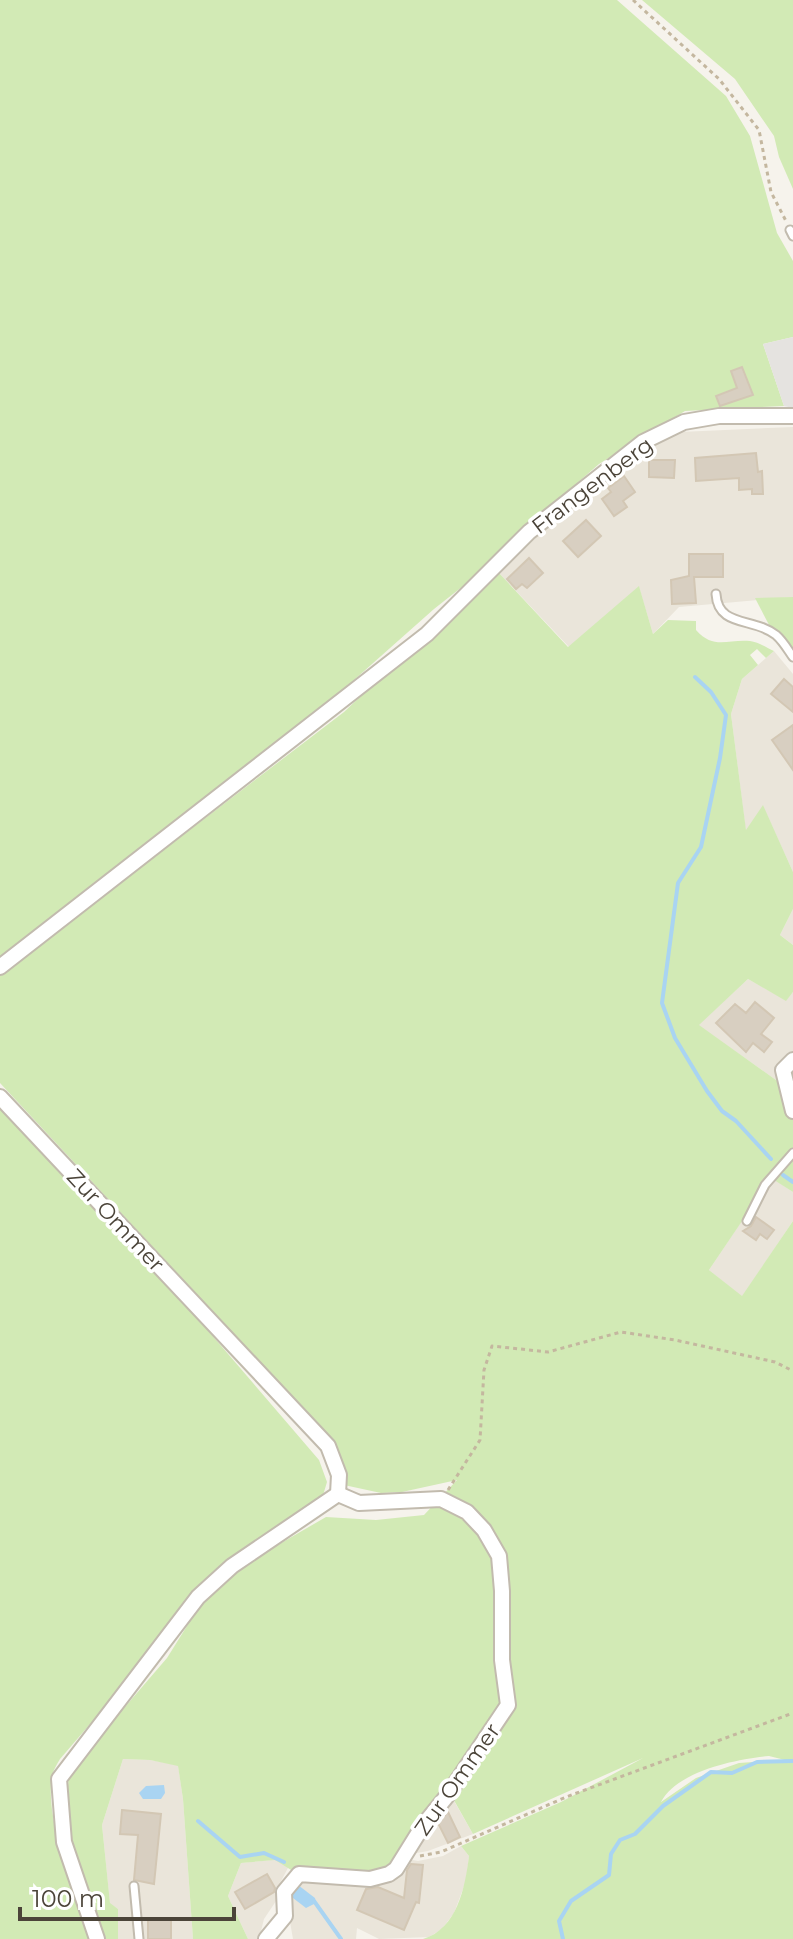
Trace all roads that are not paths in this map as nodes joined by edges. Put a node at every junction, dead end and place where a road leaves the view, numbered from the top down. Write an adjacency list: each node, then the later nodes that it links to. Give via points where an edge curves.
1 (793, 416): 4 (street, Frangenberg, via 719,416 684,422 643,442 529,532 427,634)
2 (716, 594): 3 (lane, via 717,607 726,617 776,635)
3 (793, 657)
4 (0, 967)
5 (793, 1060): 7 (street, via 783,1070)
6 (0, 1097): 10 (street, Zur Ommer, via 328,1446 339,1475)
7 (793, 1111)
8 (793, 1153): 9 (lane, via 765,1185)
9 (747, 1221)
10 (338, 1494): 12 (street, via 232,1566 198,1597 59,1779 64,1842); 14 (street, Zur Ommer, via 359,1503 441,1499 467,1512 484,1530 499,1556 508,1705 389,1874 370,1879 299,1874 284,1892 285,1916)
11 (134, 1886): 13 (lane)
12 (97, 1939)
13 (139, 1939)
14 (266, 1939)

